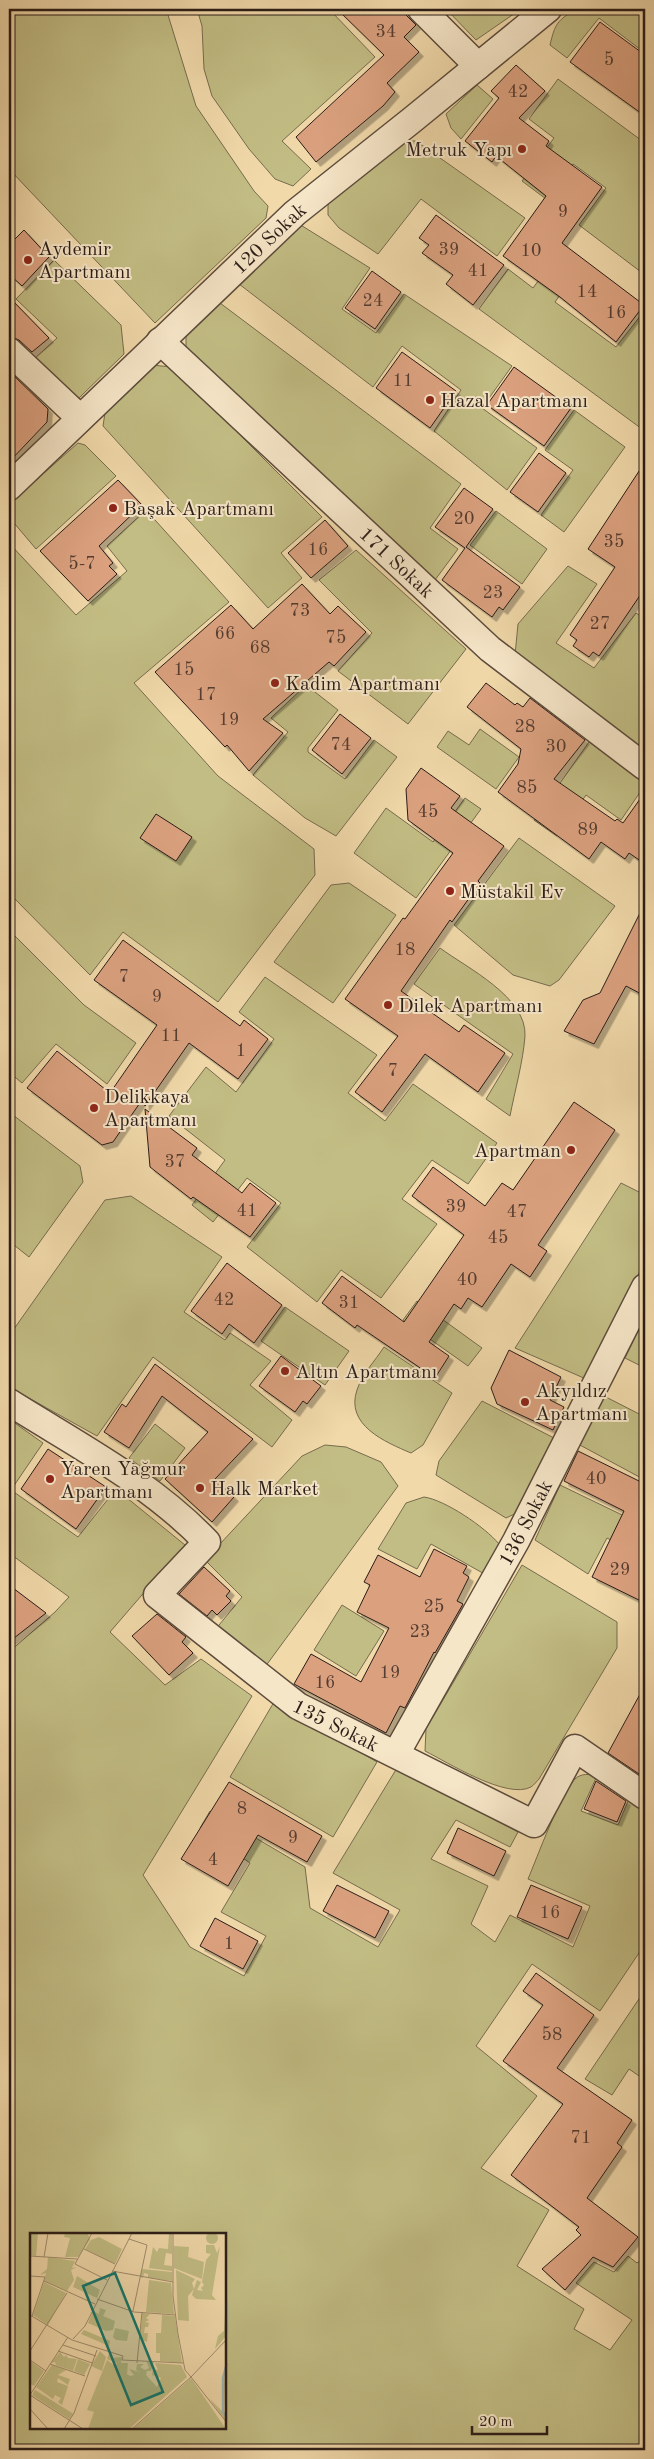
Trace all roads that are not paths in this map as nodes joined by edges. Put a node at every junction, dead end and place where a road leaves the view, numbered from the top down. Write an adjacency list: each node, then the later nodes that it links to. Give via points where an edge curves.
1 (421, 9): 3 (street)
2 (548, 9): 3 (street, 120 Sokak)
3 (478, 66): 4 (street, 120 Sokak, via 294,213)
4 (160, 341): 6 (street, 120 Sokak); 8 (street, 171 Sokak, via 490,649)
5 (9, 351): 6 (street)
6 (80, 418): 7 (street, 120 Sokak)
7 (9, 487)
8 (645, 767)
9 (645, 1287): 11 (street, 136 Sokak, via 516,1541)
10 (9, 1402): 11 (street, 135 Sokak, via 127,1476 172,1509 207,1542 157,1595 298,1706)
11 (396, 1754): 12 (street, 135 Sokak, via 534,1824 575,1748)
12 (645, 1796)

